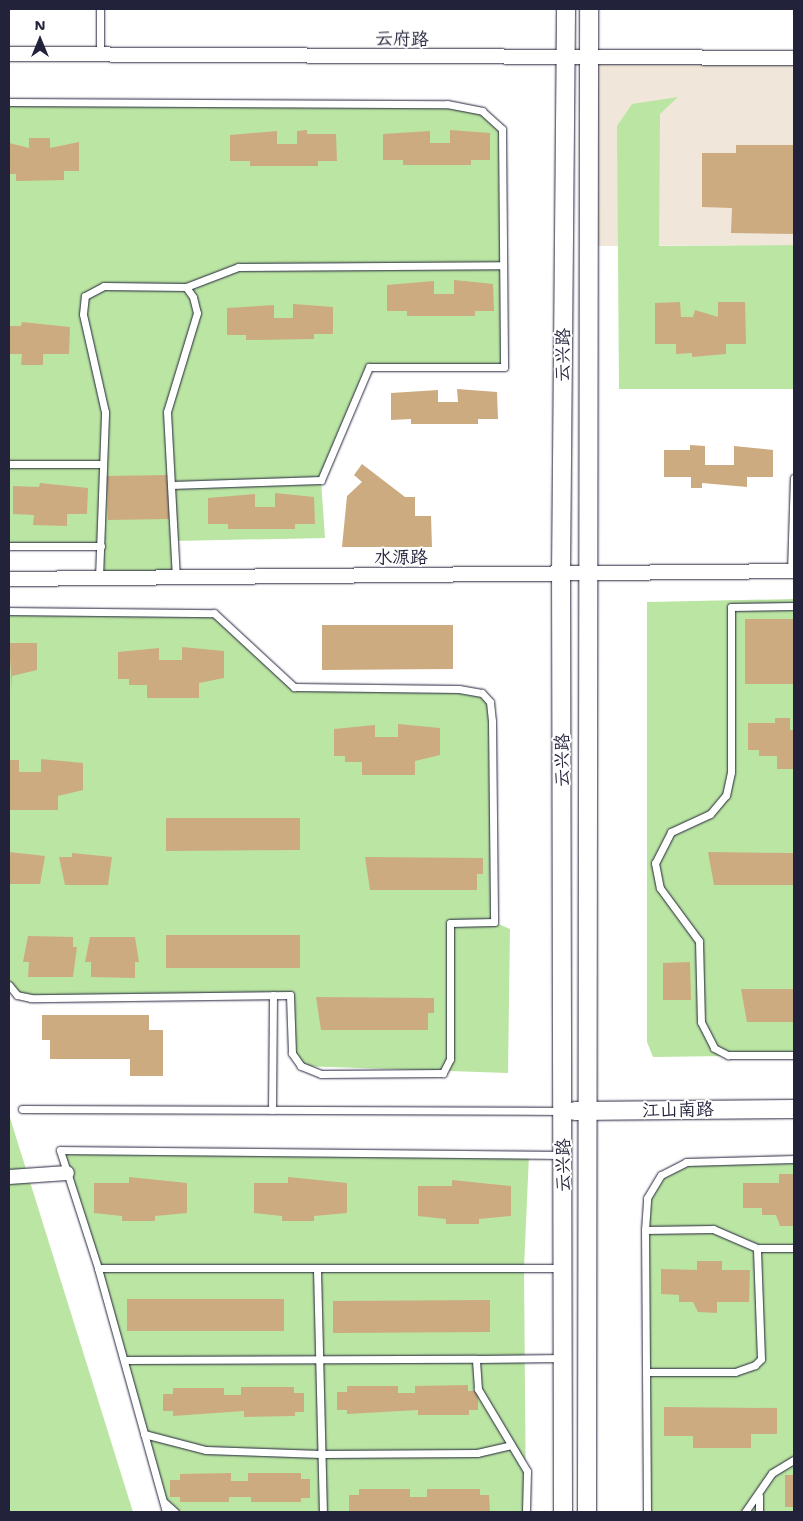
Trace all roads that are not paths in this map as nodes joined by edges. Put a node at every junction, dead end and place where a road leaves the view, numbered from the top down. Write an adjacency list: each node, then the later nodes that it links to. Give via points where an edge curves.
1 (100, 9): 5 (lane)
2 (566, 9): 7 (street, 云兴路)
3 (589, 9): 8 (street, 云兴路)
4 (9, 54): 5 (street, 云府路)
5 (100, 55): 7 (street, 云府路)
6 (794, 58): 8 (street, 云府路)
7 (566, 59): 8 (street, 云府路); 19 (street, 云兴路)
8 (590, 60): 20 (street, 云兴路)
9 (9, 102): 10 (lane, via 447,104 482,111 502,129)
10 (503, 265): 11 (lane, via 238,267); 15 (lane, via 504,367 369,367 321,480)
11 (186, 287): 13 (lane, via 104,286 85,296 83,314 105,412); 15 (lane, via 197,313 167,412)
12 (9, 464): 13 (lane)
13 (103, 464): 17 (lane)
14 (794, 478): 18 (lane)
15 (171, 485): 21 (lane)
16 (9, 546): 17 (lane)
17 (101, 546): 22 (lane)
18 (793, 571): 20 (street, 水源路)
19 (561, 574): 20 (street, 水源路); 21 (street, 水源路); 32 (street, 云兴路)
20 (588, 574): 33 (street, 云兴路)
21 (176, 577): 22 (street, 水源路)
22 (99, 578): 23 (street, 水源路)
23 (9, 579)
24 (794, 606): 28 (lane, via 731,607 731,772 726,795 710,814 671,832 655,863 660,888 699,941 701,1022 714,1048 728,1055)
25 (9, 611): 27 (lane, via 214,612 294,687 459,688 482,693 490,702 494,922 450,923 449,1067 434,1073 321,1074 308,1069 292,1053 290,995)
26 (9, 985): 27 (lane, via 17,995 31,998)
27 (273, 995): 31 (lane)
28 (794, 1055)
29 (22, 1109): 31 (lane)
30 (794, 1109): 33 (street, 江山南路)
31 (272, 1110): 32 (lane)
32 (562, 1111): 33 (street, 江山南路); 34 (street, 云兴路)
33 (586, 1111): 60 (street, 云兴路)
34 (562, 1155): 36 (lane, via 60,1150); 42 (street, 云兴路)
35 (794, 1159): 38 (lane, via 686,1162 661,1175 647,1198)
36 (68, 1173): 37 (street); 41 (lane)
37 (9, 1178)
38 (645, 1230): 39 (lane, via 713,1229); 48 (lane)
39 (757, 1248): 40 (lane); 48 (lane, via 761,1358 755,1365 735,1372)
40 (794, 1248)
41 (98, 1268): 43 (lane); 46 (lane)
42 (563, 1268): 43 (lane); 44 (street, 云兴路)
43 (316, 1269): 47 (lane)
44 (563, 1358): 45 (lane); 59 (street, 云兴路)
45 (476, 1359): 47 (lane); 50 (lane, via 478,1389)
46 (124, 1360): 47 (lane); 49 (lane)
47 (319, 1360): 51 (lane)
48 (646, 1372): 61 (lane)
49 (144, 1434): 51 (lane, via 206,1450); 54 (lane)
50 (511, 1445): 51 (lane, via 477,1453); 58 (lane, via 526,1471)
51 (321, 1454): 57 (lane)
52 (794, 1460): 53 (lane, via 772,1473)
53 (758, 1496): 62 (lane); 63 (lane)
54 (163, 1502): 55 (lane); 56 (lane)
55 (166, 1512)
56 (176, 1512)
57 (323, 1512)
58 (526, 1512)
59 (563, 1512)
60 (587, 1512)
61 (647, 1512)
62 (745, 1512)
63 (758, 1512)

